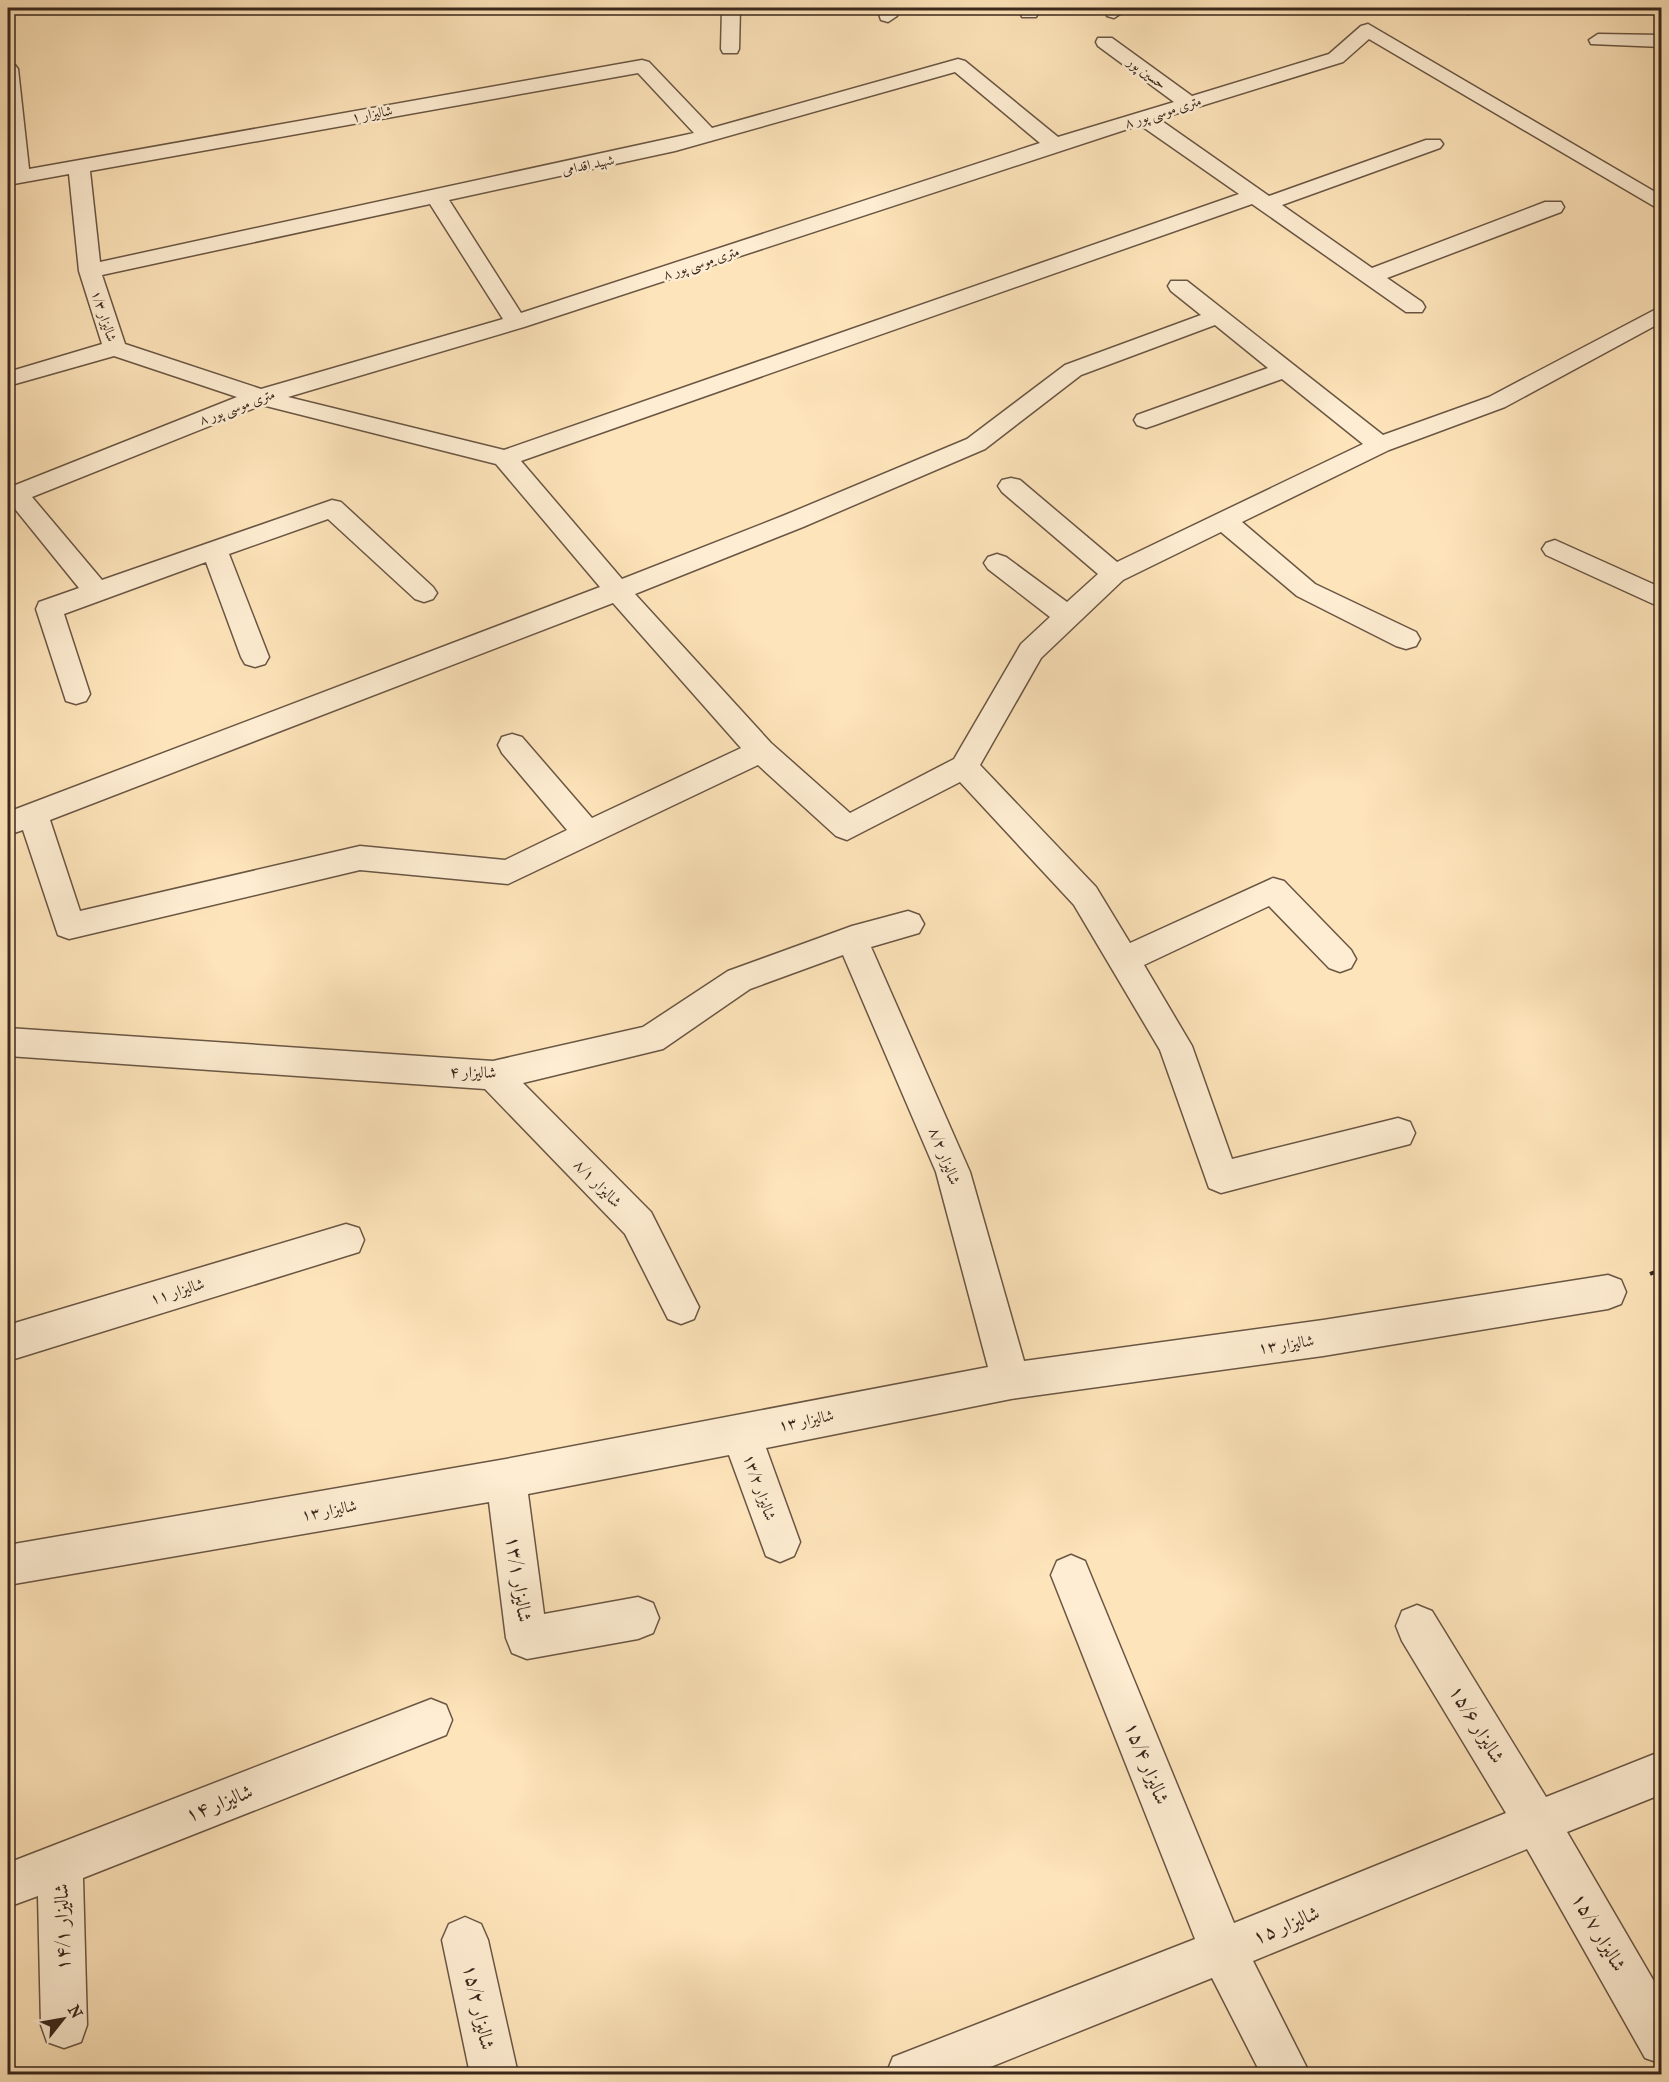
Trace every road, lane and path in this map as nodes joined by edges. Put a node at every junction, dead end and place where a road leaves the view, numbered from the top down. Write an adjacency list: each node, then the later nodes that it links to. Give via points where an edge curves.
1 (731, 8): 7 (street)
2 (1361, 8): 3 (street)
3 (1368, 30): 9 (street, ۸ متری موسی پور, via 1336,58); 18 (street)
4 (1598, 40): 5 (street)
5 (1662, 41)
6 (1105, 42): 9 (street, حسین پور)
7 (730, 49)
8 (8, 69): 15 (street)
9 (1190, 104): 10 (street, ۸ متری موسی پور)
10 (1145, 118): 13 (street, ۸ متری موسی پور); 17 (street)
11 (708, 136): 13 (street, شهید اقدامی, via 958,65); 14 (street, شاليزار ۱, via 642,66); 16 (street, شهید اقدامی)
12 (1433, 144): 17 (street)
13 (1055, 145): 26 (street, ۸ متری موسی پور)
14 (79, 167): 15 (street, شاليزار ۱); 20 (street, شالیزار ۱/۳)
15 (13, 178)
16 (436, 197): 20 (street, شهید اقدامی); 26 (street)
17 (1262, 199): 21 (street); 33 (street)
18 (1662, 205)
19 (1553, 207): 21 (street)
20 (90, 271): 27 (street, شالیزار ۱/۳)
21 (1371, 276): 23 (street)
22 (1179, 286): 25 (street)
23 (1414, 307)
24 (1662, 314): 32 (street, via 1497,402)
25 (1219, 316): 28 (street); 41 (street, via 1073,370 976,444)
26 (516, 322): 30 (street, ۸ متری موسی پور)
27 (115, 348): 29 (street); 30 (street, شالیزار ۱/۳)
28 (1286, 370): 31 (street); 32 (street)
29 (8, 379)
30 (260, 397): 33 (street, شالیزار ۱/۳); 35 (street, ۸ متری موسی پور)
31 (1146, 420)
32 (1380, 446): 36 (street)
33 (505, 458): 41 (street)
34 (1011, 486): 40 (street)
35 (12, 496): 42 (street)
36 (1224, 521): 40 (street); 46 (street, via 1306,590)
37 (1555, 549): 44 (street)
38 (215, 551): 42 (street); 43 (street, via 332,508); 47 (street)
39 (997, 563): 45 (street)
40 (1114, 574): 45 (street)
41 (617, 591): 50 (street); 52 (street)
42 (98, 593): 48 (street, via 49,609)
43 (423, 593)
44 (1662, 598)
45 (1068, 617): 51 (street, via 1031,651)
46 (1406, 639)
47 (255, 657)
48 (76, 694)
49 (513, 744): 53 (street)
50 (761, 751): 51 (street, via 847,828); 53 (street)
51 (964, 767): 57 (street, via 1085,896)
52 (20, 819): 53 (street, via 69,926 360,858 508,872)
53 (588, 834)
54 (908, 924): 55 (street, شالیزار ۴)
55 (852, 939): 59 (street, شالیزار ۴, via 739,980 651,1039); 65 (street, شالیزار ۸/۲, via 953,1172)
56 (1340, 958): 57 (street, via 1273,890)
57 (1124, 960): 60 (street, via 1175,1046 1221,1177)
58 (8, 1042): 59 (street, شالیزار ۴)
59 (493, 1075): 63 (street, شالیزار ۸/۱, via 638,1223)
60 (1398, 1133)
61 (346, 1240): 64 (street, شالیزار ۱۱)
62 (1608, 1292): 65 (street, شالیزار ۱۳, via 1323,1338)
63 (681, 1307)
64 (8, 1343)
65 (1011, 1381): 66 (street, شالیزار ۱۳)
66 (741, 1433): 67 (street, شالیزار ۱۳); 68 (street, شالیزار ۱۳/۲)
67 (506, 1479): 69 (street, شالیزار ۱۳); 71 (street, شالیزار ۱۳/۱, via 527,1638)
68 (780, 1542)
69 (8, 1565)
70 (1071, 1575): 79 (street, شالیزار ۱۵/۴)
71 (638, 1618)
72 (1417, 1626): 75 (street, شالیزار ۱۵/۶)
73 (431, 1720): 76 (street, شالیزار ۱۴)
74 (1662, 1772): 75 (street, شالیزار ۱۵)
75 (1537, 1823): 79 (street, شالیزار ۱۵); 81 (street, شالیزار ۱۵/۷)
76 (60, 1865): 77 (street, شالیزار ۱۴); 80 (street, شالیزار ۱۴/۱)
77 (8, 1886)
78 (465, 1940): 82 (street, شالیزار ۱۵/۲)
79 (1223, 1951): 83 (street, شالیزار ۱۵); 84 (street, شالیزار ۱۵/۴)
80 (64, 2025)
81 (1662, 2041)
82 (494, 2074)
83 (910, 2074)
84 (1286, 2074)

